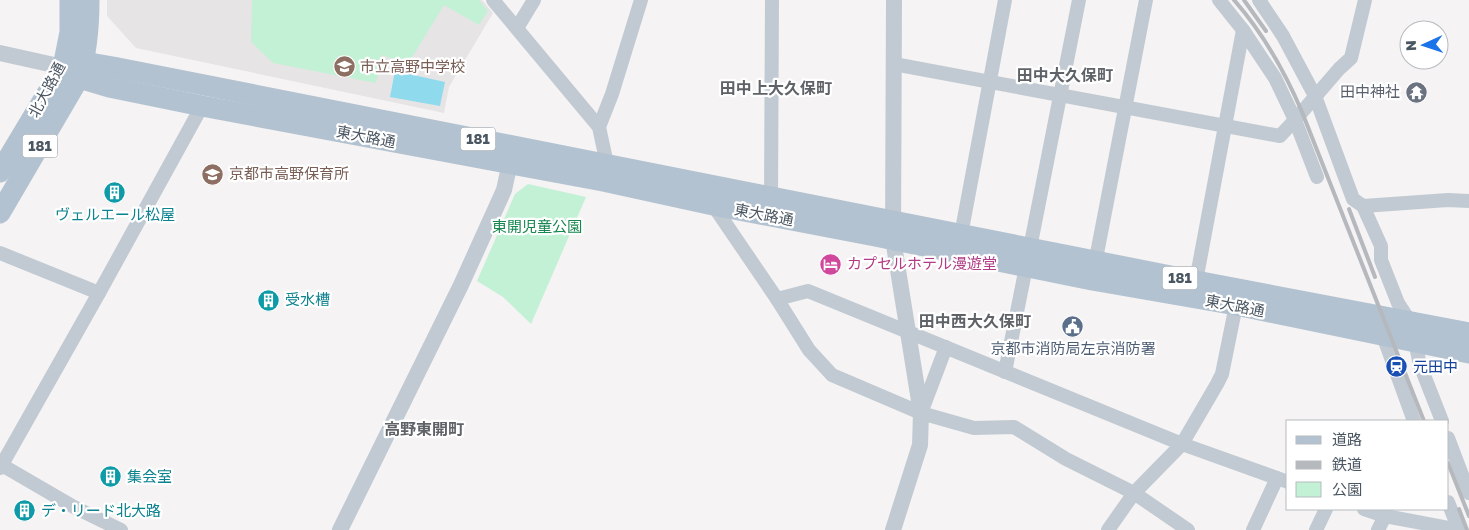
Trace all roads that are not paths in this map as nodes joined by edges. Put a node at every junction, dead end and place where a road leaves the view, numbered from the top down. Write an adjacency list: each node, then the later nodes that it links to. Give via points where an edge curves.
1 (70, 0): 18 (main road, 北大路通, via 70,32)
2 (89, 0): 18 (main road, 北大路通, via 89,32)
3 (493, 0): 14 (street)
4 (534, 0): 14 (street)
5 (641, 0): 26 (street)
6 (772, 0): 31 (street)
7 (894, 0): 17 (street)
8 (1005, 0): 19 (street)
9 (1080, 0): 20 (street)
10 (1146, 0): 23 (street)
11 (1219, 0): 15 (street)
12 (1259, 0): 21 (street)
13 (1365, 0): 21 (street, via 1351,58)
14 (517, 28): 26 (street)
15 (1243, 30): 24 (street, via 1275,78); 25 (street)
16 (0, 53): 18 (street, 東大路通)
17 (894, 64): 19 (street); 36 (street)
18 (76, 69): 22 (main road, 東大路通 / 181, via 109,88); 27 (main road, 東大路通 / 181, via 113,67); 28 (main road, 北大路通 / 181); 35 (main road, 181)
19 (989, 82): 20 (street); 37 (street)
20 (1060, 95): 23 (street); 39 (street)
21 (1316, 96): 24 (street); 34 (street, via 1353,199)
22 (202, 106): 27 (main road, 東大路通 / 181); 42 (street)
23 (1126, 107): 25 (street); 40 (street)
24 (1296, 120): 25 (street, via 1280,136); 30 (street)
25 (1224, 126): 41 (street)
26 (599, 127): 29 (street)
27 (512, 155): 29 (main road, 東大路通 / 181); 68 (street, via 504,190 461,284)
28 (0, 172)
29 (605, 173): 31 (main road, 東大路通 / 181); 33 (main road, 東大路通 / 181)
30 (1318, 177)
31 (771, 196): 36 (main road, 東大路通 / 181)
32 (1469, 201): 34 (street)
33 (714, 206): 36 (main road, 東大路通 / 181); 43 (street)
34 (1363, 206): 47 (street, via 1381,246 1381,260 1398,303)
35 (0, 213)
36 (893, 230): 37 (main road, 東大路通 / 181); 39 (main road, 東大路通 / 181); 46 (street)
37 (962, 235): 39 (main road, 東大路通 / 181)
38 (0, 253): 42 (street)
39 (1028, 257): 40 (main road, 東大路通 / 181); 52 (street)
40 (1094, 270): 41 (main road, 東大路通 / 181); 44 (main road, 東大路通 / 181)
41 (1196, 281): 45 (main road, 東大路通 / 181)
42 (99, 293): 59 (street)
43 (777, 299): 46 (street, via 808,290); 53 (street, via 809,350 832,375)
44 (1236, 305): 49 (main road, 東大路通 / 181); 57 (street, via 1222,374)
45 (1375, 315): 47 (main road, 東大路通 / 181); 49 (street)
46 (907, 332): 50 (street); 53 (street)
47 (1414, 332): 48 (main road, 東大路通 / 181); 49 (main road, 東大路通 / 181); 51 (main road, 東大路通 / 181); 55 (street, via 1420,365)
48 (1469, 333)
49 (1384, 335): 54 (street)
50 (946, 347): 52 (street); 53 (street)
51 (1469, 352)
52 (1005, 372): 57 (street)
53 (921, 413): 61 (street, via 974,428 1014,427 1066,459); 69 (street, via 920,445)
54 (1414, 420)
55 (1442, 420)
56 (1449, 440): 58 (street)
57 (1182, 444): 60 (street); 61 (street)
58 (1463, 464): 62 (street)
59 (1, 466): 67 (street)
60 (1282, 480): 72 (street)
61 (1134, 493): 70 (street); 71 (street)
62 (1469, 493)
63 (1449, 505): 75 (street)
64 (1326, 510): 73 (street)
65 (1367, 510): 66 (street)
66 (1385, 516): 74 (street); 75 (street)
67 (121, 530)
68 (340, 530)
69 (892, 530)
70 (1108, 530)
71 (1188, 530)
72 (1254, 530)
73 (1316, 530)
74 (1378, 530)
75 (1459, 530)

